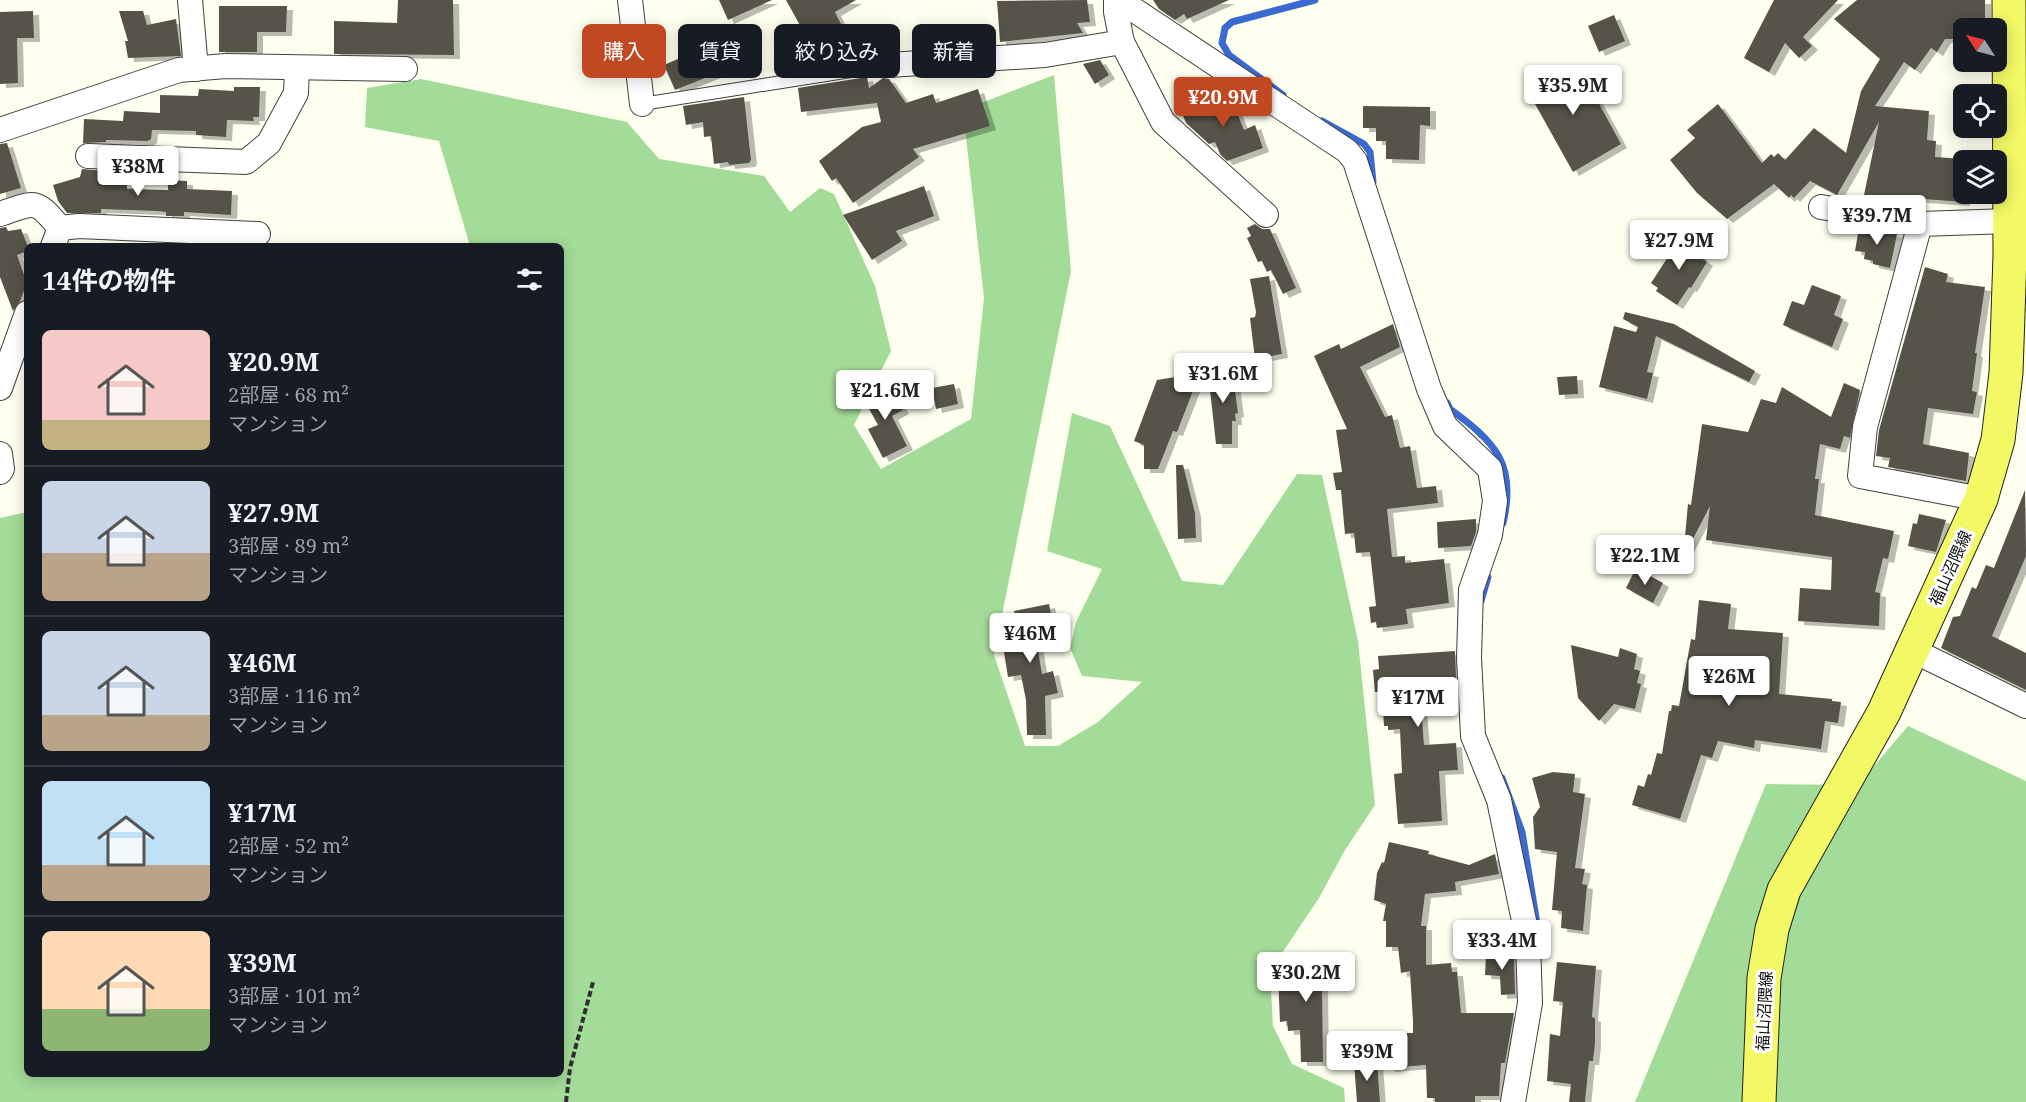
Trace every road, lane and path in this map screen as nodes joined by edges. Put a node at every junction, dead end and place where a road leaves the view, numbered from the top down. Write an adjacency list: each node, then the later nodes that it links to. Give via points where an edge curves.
1 (190, 0): 9 (street)
2 (630, 0): 12 (street)
3 (1118, 0): 5 (street, via 1116,12); 33 (street, via 1347,151 1355,161 1445,426 1490,470 1495,501 1490,536 1471,591 1469,658 1473,736 1499,800 1527,940 1530,1003)
4 (2009, 0): 6 (main road, 福山沼隈線)
5 (1122, 42): 7 (street, via 1045,55); 17 (street, via 1163,122)
6 (2017, 52): 18 (main road, 福山沼隈線)
7 (900, 64)
8 (297, 68): 9 (street); 10 (street); 14 (street, via 296,93 269,143 246,162)
9 (196, 69): 13 (street, via 179,70)
10 (405, 69)
11 (807, 78): 12 (lane)
12 (642, 104)
13 (0, 130)
14 (88, 156)
15 (1821, 207): 19 (street)
16 (0, 214): 21 (street, via 36,204)
17 (1266, 215)
18 (2009, 221): 19 (street); 22 (main road, 福山沼隈線)
19 (1920, 224): 28 (street, via 1865,427 1860,476)
20 (258, 234): 21 (street, via 79,226)
21 (57, 237)
22 (2018, 255): 28 (main road, 福山沼隈線, via 1998,440)
23 (24, 319): 24 (street)
24 (5, 356): 25 (street)
25 (0, 388)
26 (0, 454): 27 (street)
27 (0, 472)
28 (1981, 499): 29 (main road, 福山沼隈線)
29 (1912, 650): 30 (street); 34 (main road, 福山沼隈線, via 1884,712 1784,890 1772,928 1764,978)
30 (2026, 706)
31 (593, 982): 32 (path, via 570,1068)
32 (566, 1102)
33 (1513, 1102)
34 (1759, 1102)

